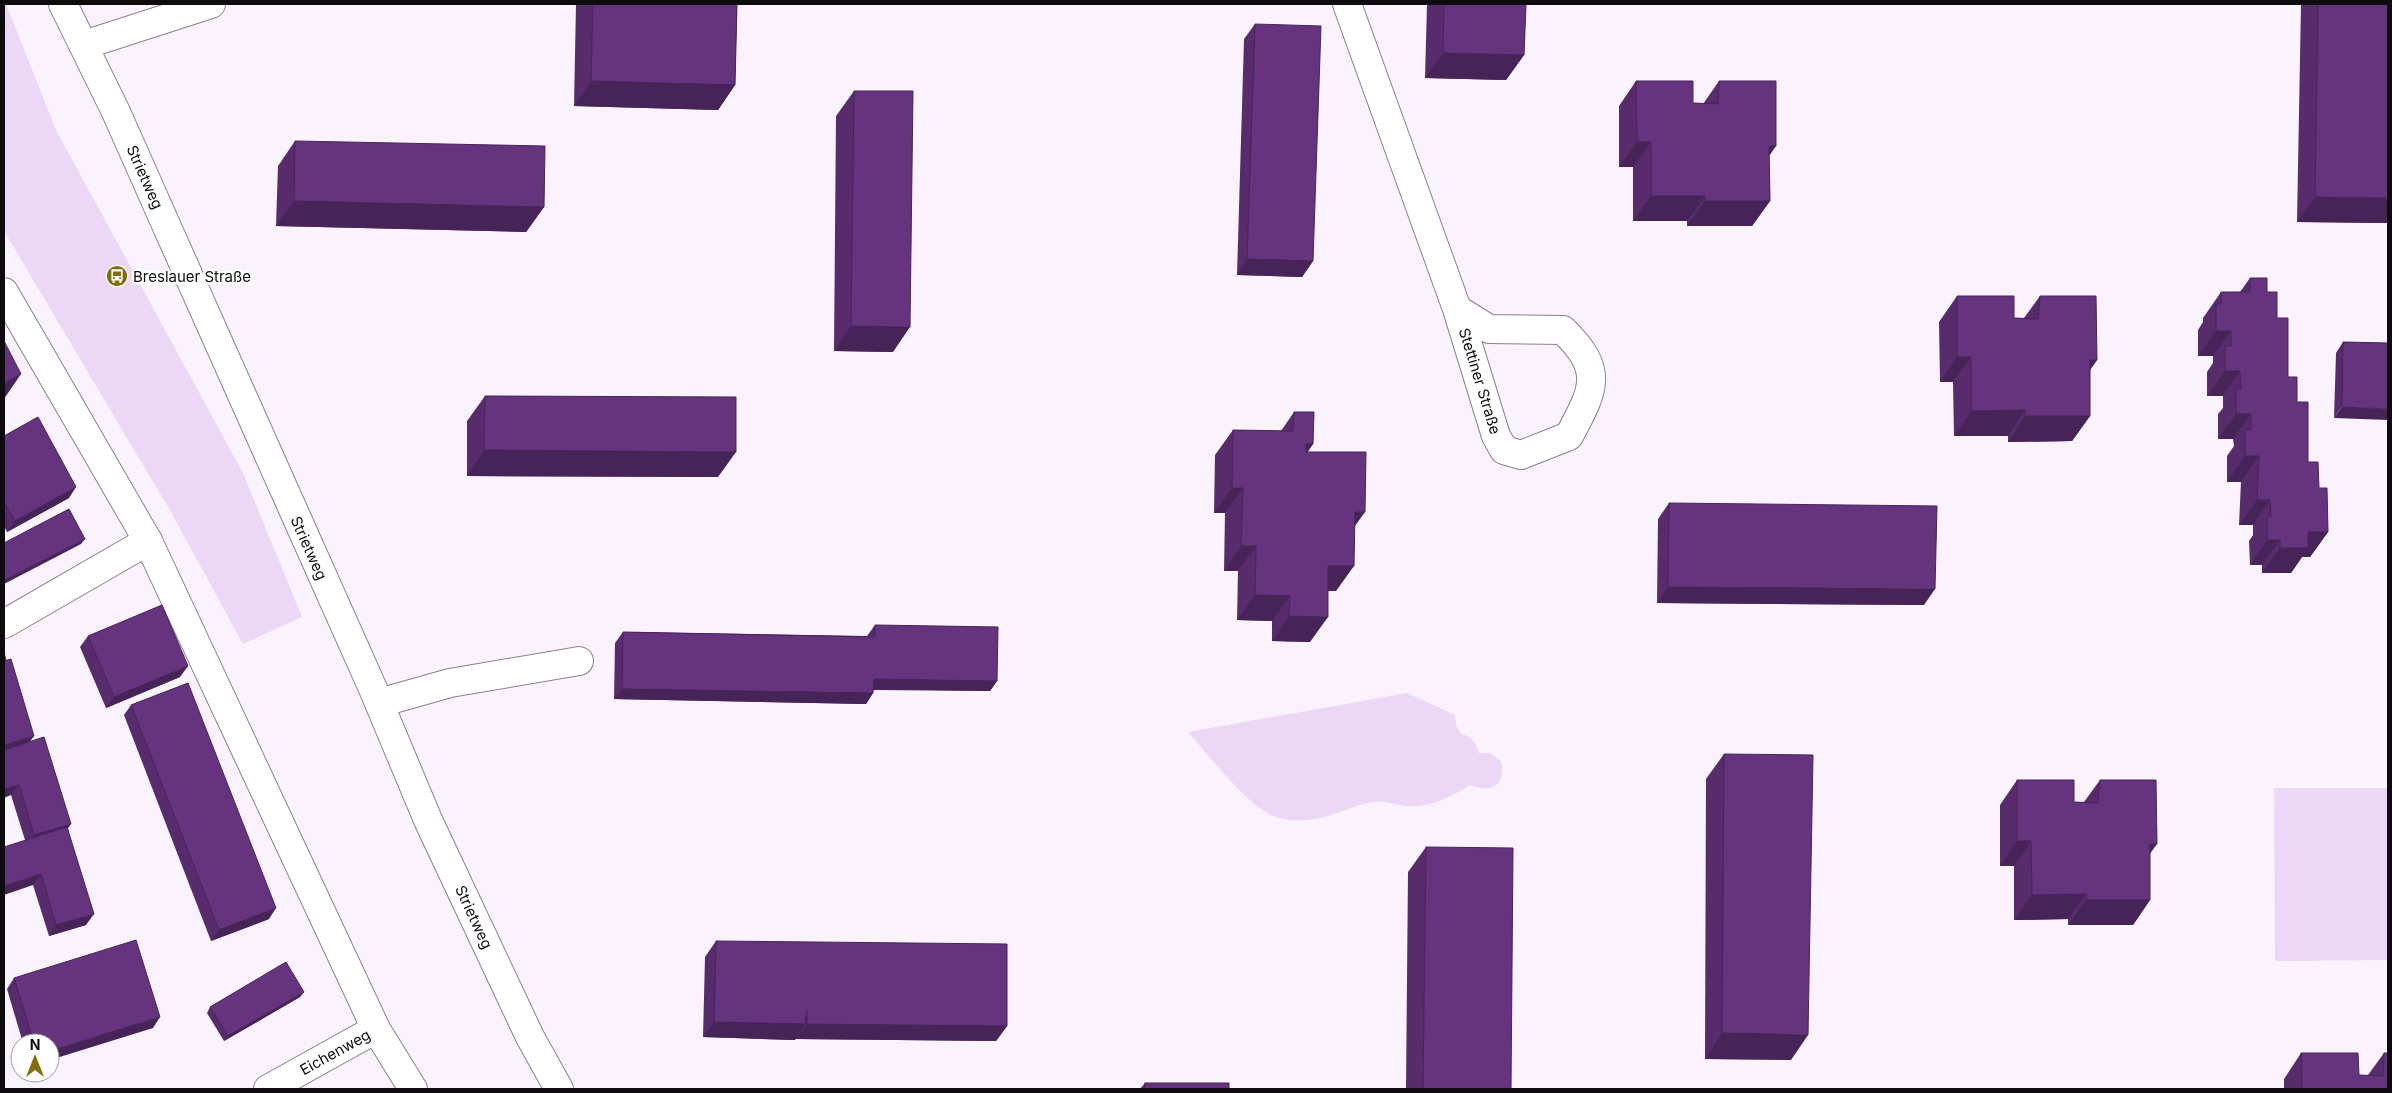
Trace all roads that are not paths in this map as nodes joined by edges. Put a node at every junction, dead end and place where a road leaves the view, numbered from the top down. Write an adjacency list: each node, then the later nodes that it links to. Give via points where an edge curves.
1 (63, 4): 4 (street, Strietweg)
2 (211, 4): 4 (street)
3 (1347, 4): 6 (street, Stettiner Straße)
4 (84, 45): 10 (street, Strietweg)
5 (4, 292): 7 (street)
6 (1457, 309): 6 (street, Stettiner Straße, via 1496,436 1504,450 1520,455 1569,436 1589,398 1592,375 1581,348 1563,330 1489,329)
7 (148, 541): 8 (street); 11 (street)
8 (4, 624)
9 (579, 661): 10 (street, via 450,683)
10 (379, 703): 14 (street, Strietweg, via 428,820 530,1037)
11 (376, 1029): 12 (street, Eichenweg); 13 (street)
12 (268, 1089)
13 (413, 1089)
14 (559, 1089)

